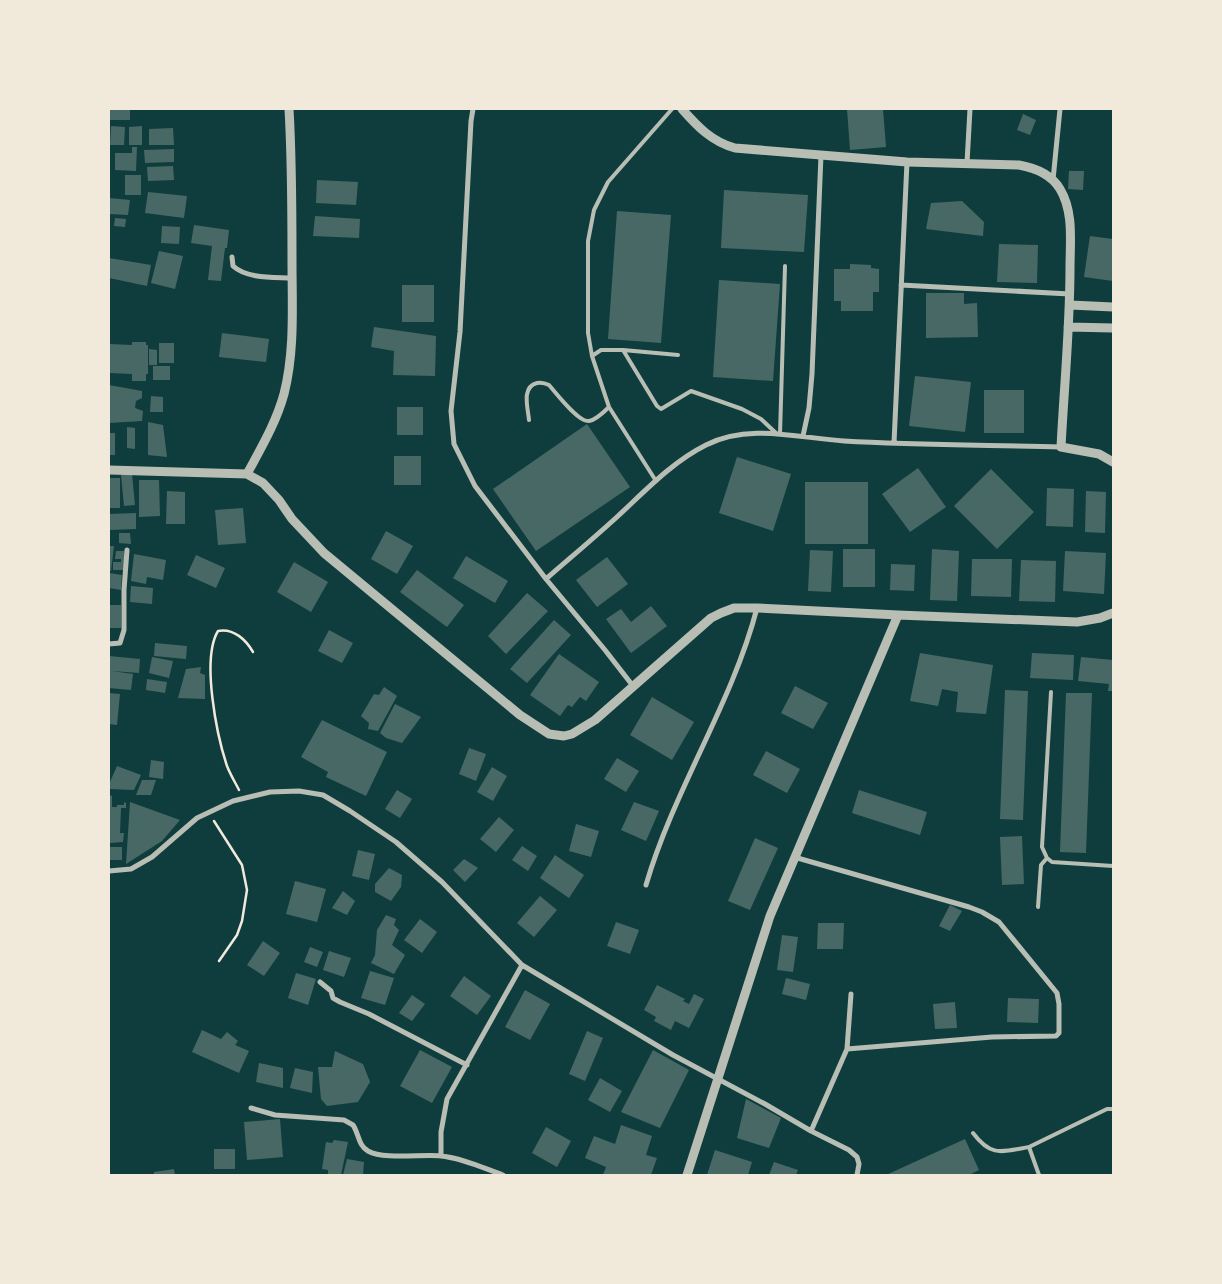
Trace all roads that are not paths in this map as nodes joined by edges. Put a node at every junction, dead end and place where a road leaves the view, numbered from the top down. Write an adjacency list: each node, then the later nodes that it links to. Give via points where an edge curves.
1 (289, 109): 13 (street)
2 (473, 109): 34 (street, via 460,332 451,411 454,444 475,486)
3 (672, 109): 22 (lane, via 608,182 594,210 588,241 588,333)
4 (682, 109): 7 (street, via 701,129 719,142 735,148)
5 (970, 109): 9 (street)
6 (1060, 109): 10 (street)
7 (821, 155): 8 (street); 26 (street, via 812,374)
8 (907, 162): 9 (street); 14 (street)
9 (967, 163): 10 (street, via 1025,166)
10 (1053, 180): 15 (street, via 1067,203)
11 (232, 257): 13 (street, via 232,266 237,270)
12 (785, 266): 25 (lane)
13 (292, 278): 31 (street, via 292,328 284,395 273,426)
14 (901, 285): 15 (street); 27 (street)
15 (1070, 294): 16 (street)
16 (1070, 305): 17 (street); 18 (street)
17 (1113, 308)
18 (1068, 327): 19 (street); 28 (street)
19 (1113, 328)
20 (623, 350): 21 (lane); 22 (lane, via 602,350); 25 (lane, via 661,409 691,392 742,409)
21 (678, 355)
22 (592, 356): 23 (lane)
23 (609, 407): 24 (lane, via 593,420 585,421 549,385 537,383 526,394); 32 (lane)
24 (529, 420)
25 (779, 434): 26 (street); 32 (street, via 725,437 686,457)
26 (803, 436): 27 (street)
27 (894, 443): 28 (street)
28 (1060, 447): 29 (street, via 1099,454)
29 (1113, 462)
30 (109, 470): 31 (street)
31 (247, 474): 39 (street, via 264,483 324,553 520,715 549,734 572,734 595,720)
32 (656, 481): 34 (street)
33 (127, 550): 38 (street, via 124,630 120,643)
34 (546, 579): 39 (street)
35 (757, 608): 37 (street); 39 (street, via 734,608 711,618); 45 (street, via 750,635 705,743 656,850)
36 (1113, 613): 37 (street, via 1077,622)
37 (898, 615): 41 (street)
38 (109, 644)
39 (633, 686)
40 (1051, 692): 42 (lane, via 1042,847)
41 (794, 857): 50 (street, via 982,912 999,922 1058,997 1059,1033 1056,1036); 52 (street, via 770,916)
42 (1047, 858): 43 (lane, via 1052,862); 46 (lane, via 1041,865)
43 (1113, 866)
44 (109, 871): 47 (street, via 131,869 152,857 197,818 243,798 270,792 298,791 323,795 396,842 442,882)
45 (646, 885)
46 (1038, 907)
47 (522, 965): 51 (street); 52 (street)
48 (320, 982): 51 (street, via 340,1002 370,1014)
49 (851, 994): 50 (street)
50 (847, 1049): 55 (street)
51 (467, 1065): 58 (street, via 447,1099 441,1132)
52 (717, 1080): 55 (street); 60 (street)
53 (251, 1108): 58 (street, via 275,1115 350,1122 358,1140 372,1153 404,1157)
54 (1113, 1109): 57 (lane)
55 (811, 1131): 61 (street, via 857,1157)
56 (973, 1133): 57 (lane, via 988,1149 1004,1151)
57 (1029, 1147): 62 (lane)
58 (441, 1156): 59 (street)
59 (503, 1175)
60 (687, 1175)
61 (857, 1175)
62 (1039, 1175)

